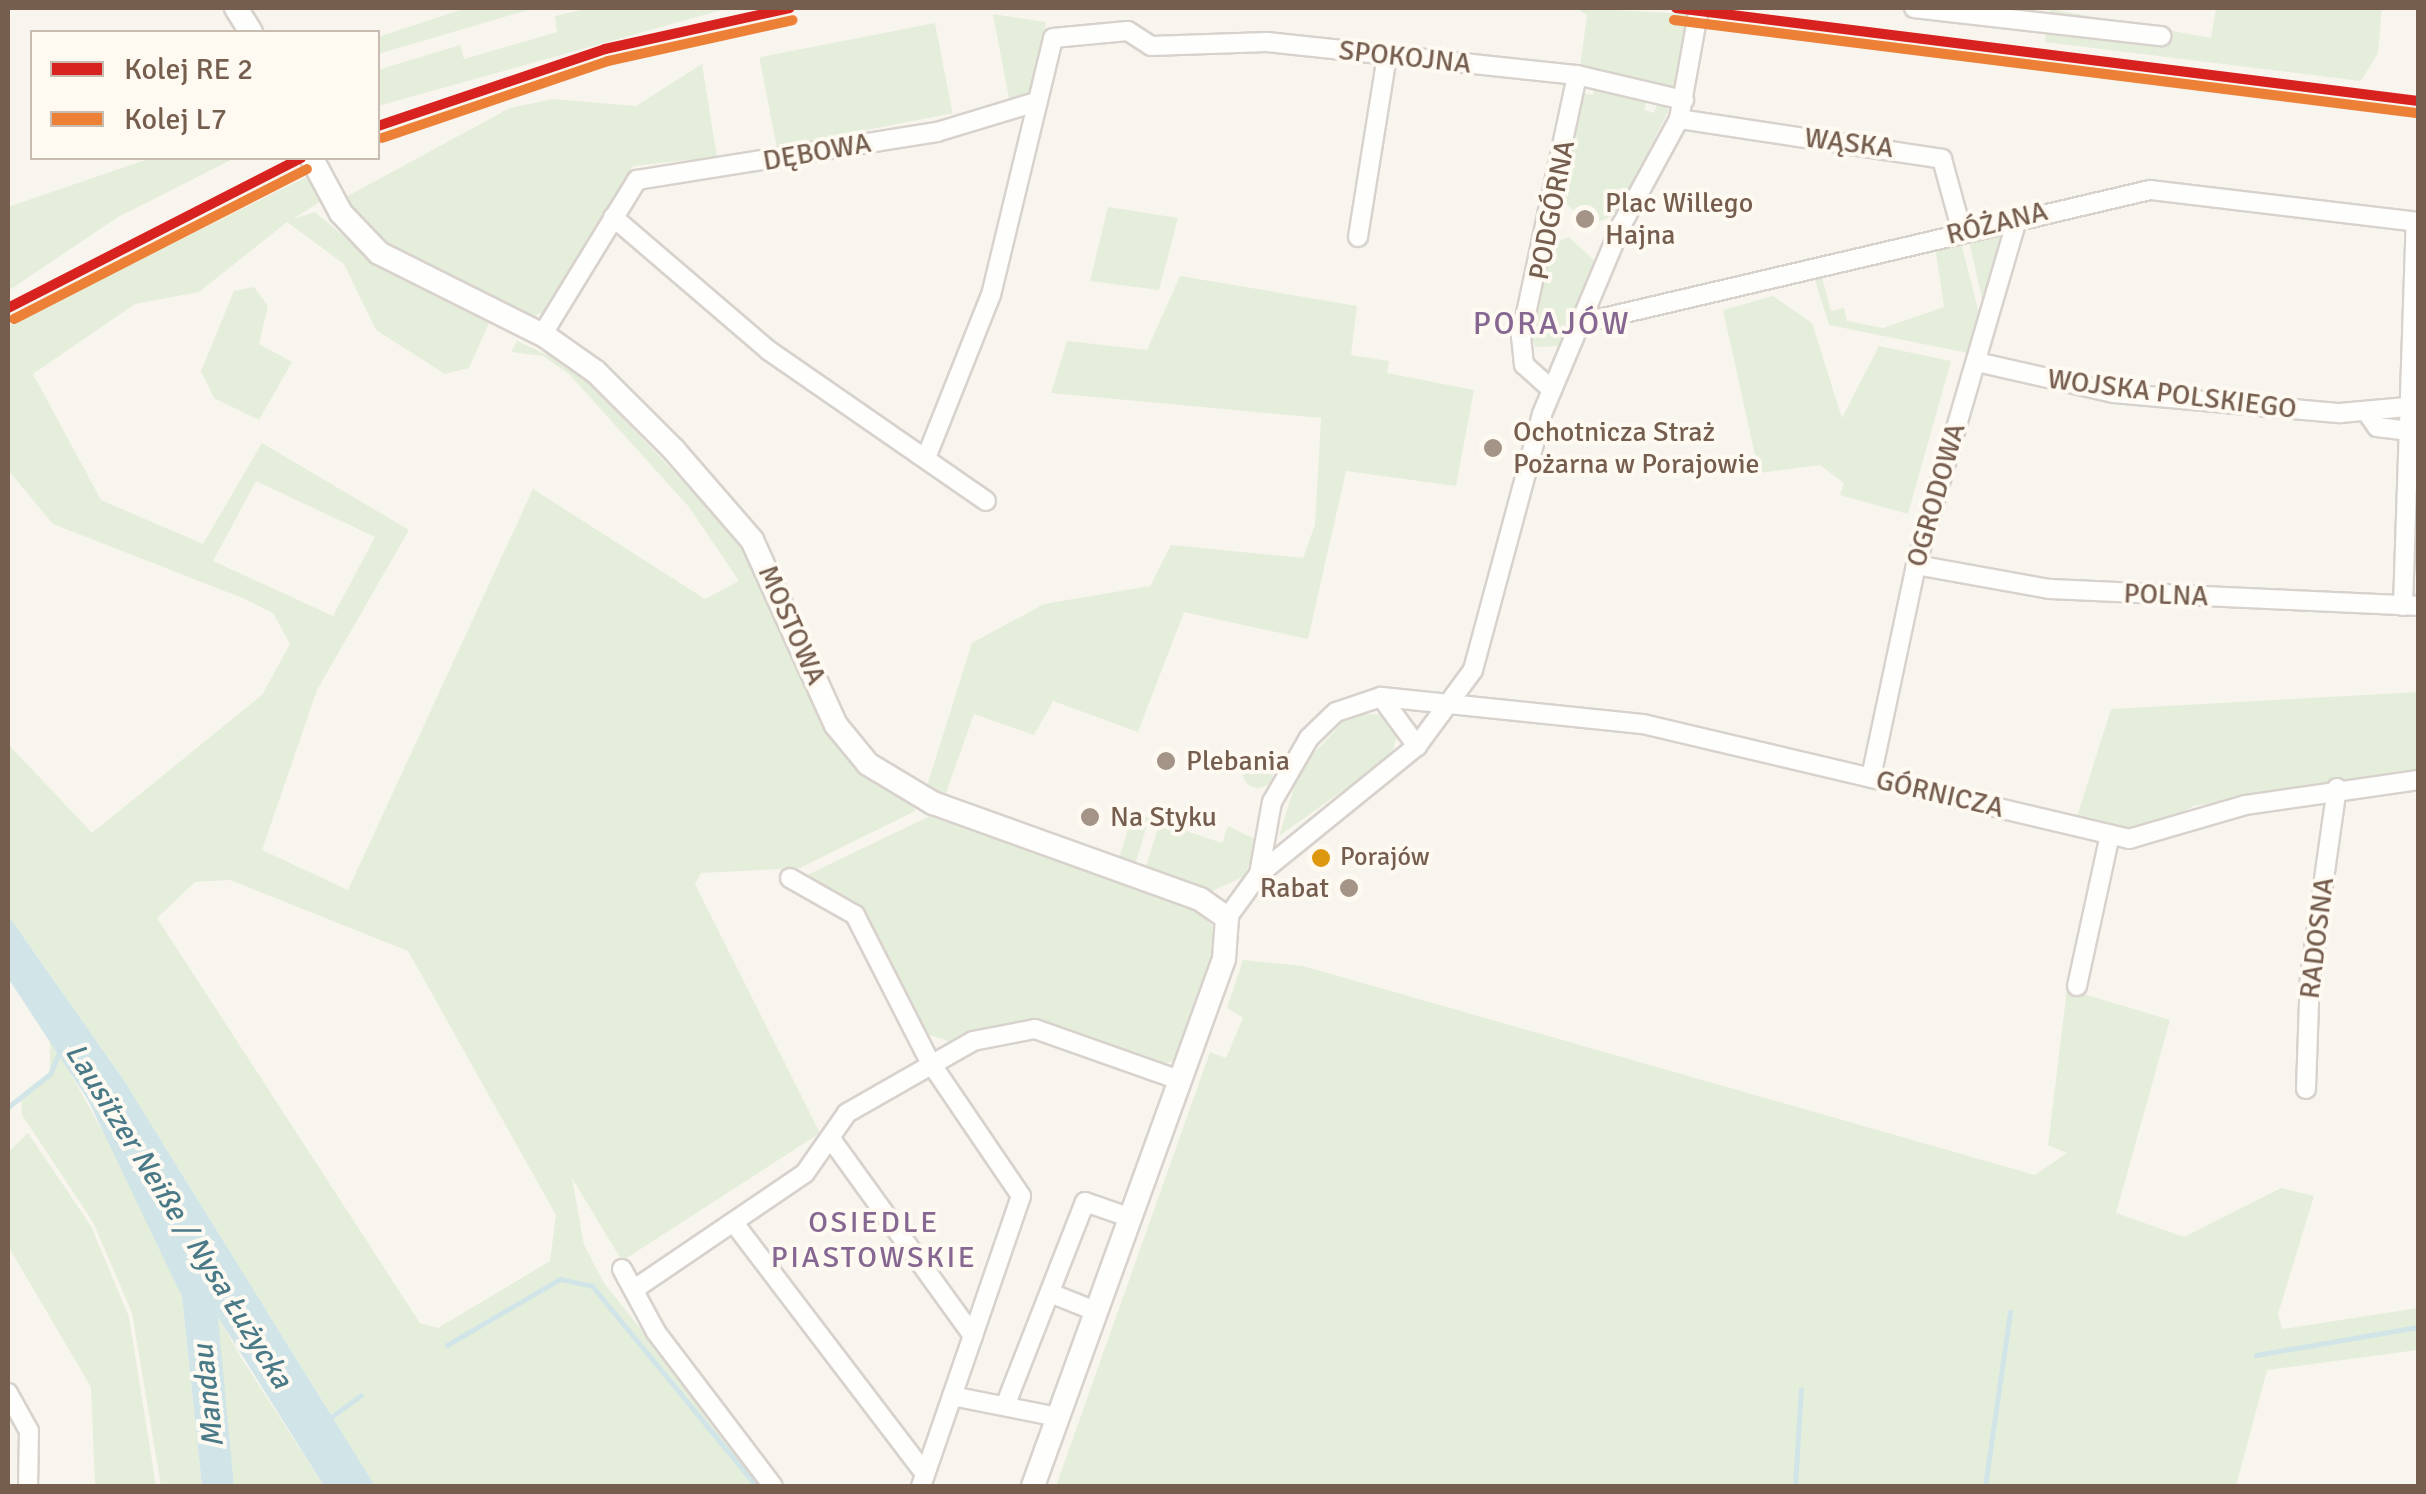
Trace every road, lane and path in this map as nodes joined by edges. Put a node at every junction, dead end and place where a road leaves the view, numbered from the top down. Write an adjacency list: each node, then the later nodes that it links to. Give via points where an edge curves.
1 (236, 8): 4 (street)
2 (1699, 8): 8 (street)
3 (1914, 8): 5 (street)
4 (249, 30)
5 (2162, 36)
6 (1387, 55): 7 (street, SPOKOJNA); 9 (street, SPOKOJNA, via 1266,42 1151,46 1128,30 1053,38); 16 (street)
7 (1577, 75): 8 (street, SPOKOJNA); 20 (street, PODGÓRNA, via 1521,336 1524,364)
8 (1684, 100): 10 (street)
9 (1036, 102): 12 (street, DĘBOWA, via 937,132 637,180); 24 (street, via 991,296)
10 (1680, 119): 15 (street, WĄSKA, via 1942,159); 17 (street)
11 (315, 166): 18 (street, MOSTOWA, via 379,253)
12 (613, 217): 18 (street, DĘBOWA); 24 (street, via 768,350)
13 (2018, 217): 14 (street, RÓŻANA, via 2150,190); 15 (street, RÓŻANA); 19 (street, OGRODOWA)
14 (2418, 222): 21 (street)
15 (1962, 232): 17 (street, RÓŻANA)
16 (1358, 237)
17 (1582, 322): 20 (street)
18 (542, 335): 37 (street, MOSTOWA, via 596,372 752,540 836,724 868,764 933,803 1200,898)
19 (1976, 362): 22 (street, WOJSKA POLSKIEGO, via 2114,393); 26 (street, OGRODOWA)
20 (1551, 388): 29 (street, via 1487,631)
21 (2414, 405): 22 (street, WOJSKA POLSKIEGO, via 2379,403); 23 (street)
22 (2368, 414): 23 (street, WOJSKA POLSKIEGO, via 2377,428)
23 (2414, 432): 27 (street)
24 (926, 458): 25 (street)
25 (986, 502)
26 (1916, 565): 27 (street, POLNA, via 2049,589); 31 (street, OGRODOWA)
27 (2411, 606)
28 (1381, 698): 29 (street, GÓRNICZA); 30 (street); 35 (street, GÓRNICZA, via 1336,712 1310,738 1272,802)
29 (1458, 699): 30 (street); 31 (street, GÓRNICZA, via 1643,724)
30 (1417, 746): 35 (street)
31 (1871, 777): 34 (street, GÓRNICZA)
32 (2418, 780): 33 (street, GÓRNICZA)
33 (2337, 788): 34 (street, GÓRNICZA, via 2197,814 2150,838); 41 (street, RADOSNA, via 2310,977)
34 (2110, 835): 38 (street)
35 (1259, 874): 37 (street)
36 (790, 878): 39 (street, via 855,915)
37 (1227, 918): 40 (street, via 1224,959)
38 (2078, 986)
39 (930, 1062): 40 (street, via 1020,1028); 42 (street, via 846,1113); 49 (street, via 1021,1196)
40 (1180, 1080): 43 (street)
41 (2306, 1089)
42 (830, 1138): 44 (street, via 805,1173); 49 (street)
43 (1130, 1218): 47 (street, via 1085,1202); 48 (street)
44 (734, 1223): 46 (street); 54 (street)
45 (622, 1269): 46 (street)
46 (636, 1288): 56 (street, via 656,1332)
47 (1050, 1293): 48 (street); 52 (street)
48 (1095, 1311): 53 (street)
49 (973, 1336): 51 (street)
50 (8, 1393): 55 (street, via 29,1431)
51 (952, 1396): 52 (street); 54 (street)
52 (1005, 1406): 53 (street)
53 (1058, 1417): 57 (street)
54 (923, 1480)
55 (28, 1486)
56 (772, 1486)
57 (1034, 1486)

